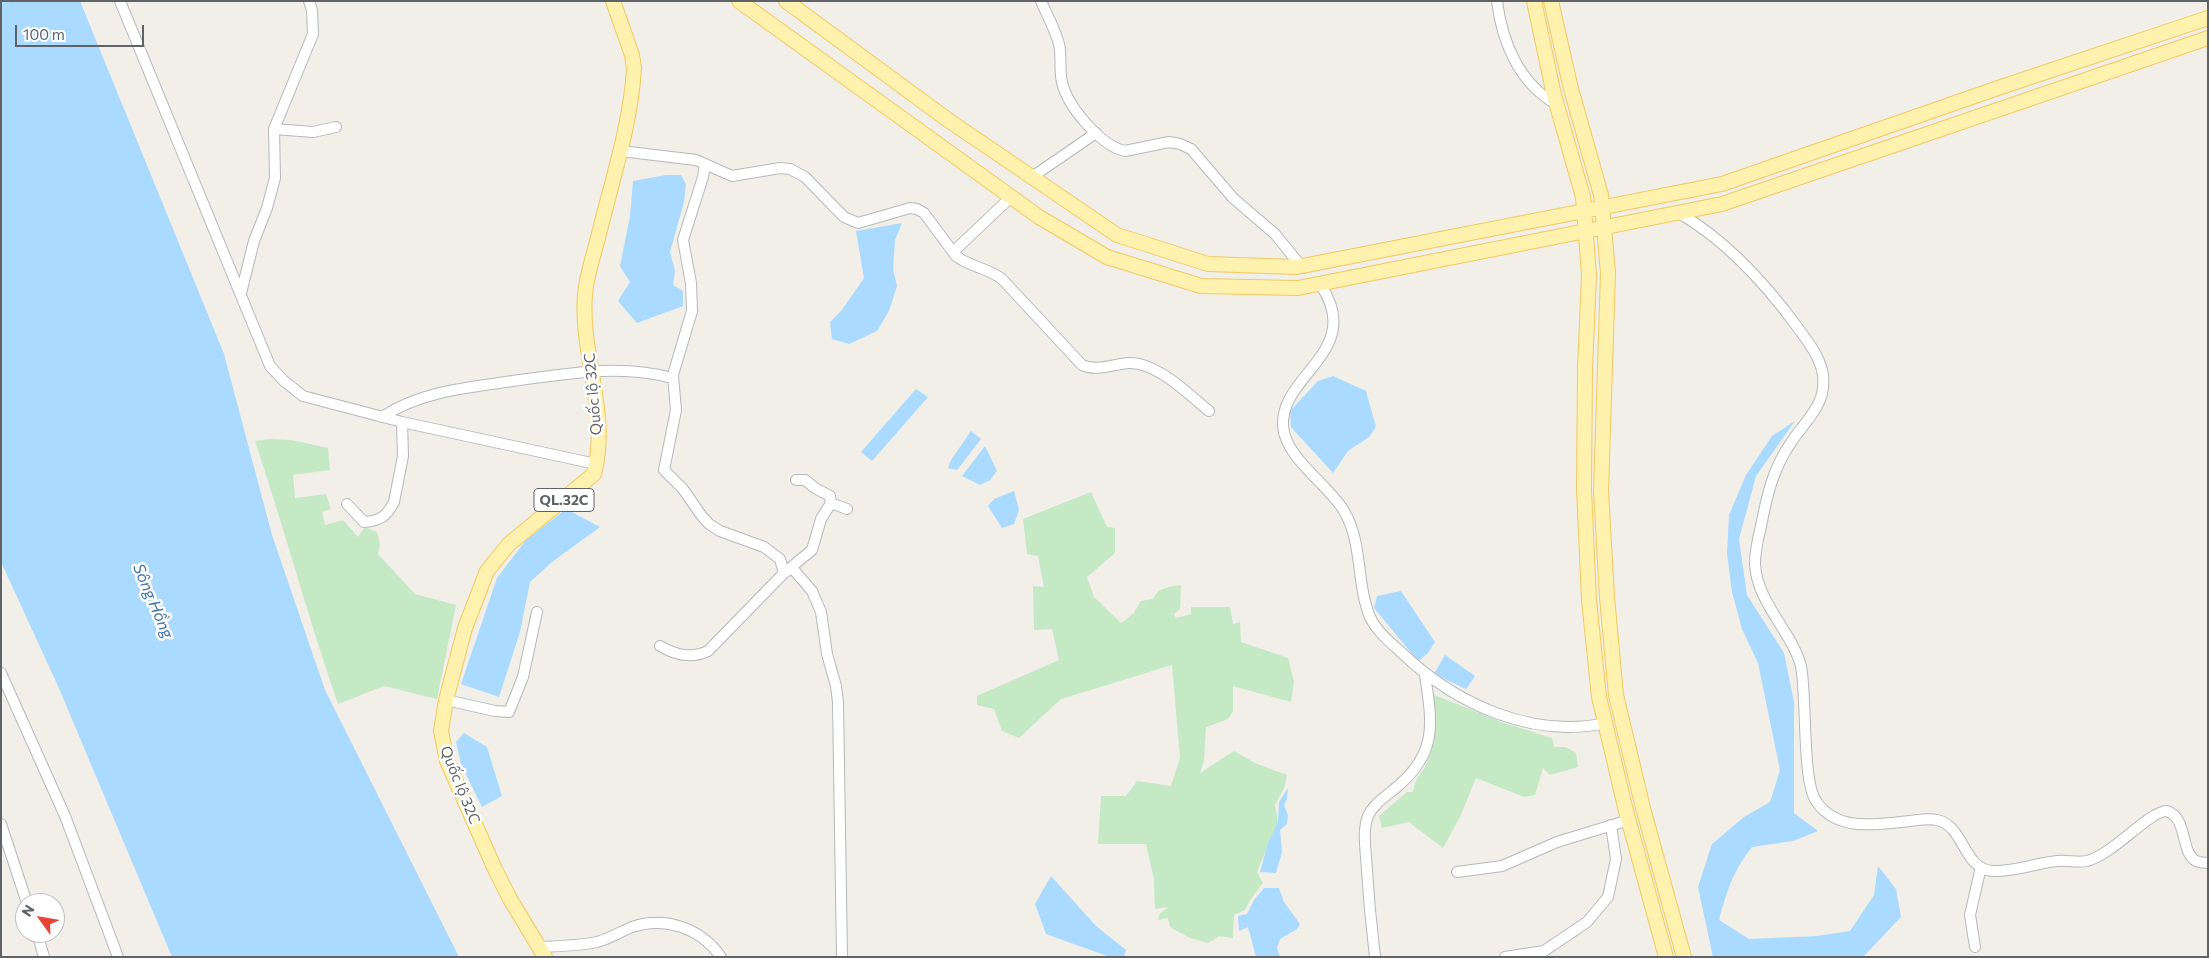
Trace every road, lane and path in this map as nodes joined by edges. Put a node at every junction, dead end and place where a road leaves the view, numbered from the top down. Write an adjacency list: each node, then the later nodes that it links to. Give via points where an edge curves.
1 (120, 1): 30 (street)
2 (308, 1): 16 (street, via 312,10 313,34)
3 (613, 1): 18 (main road, Quốc lộ 32C / QL.32C, via 634,68)
4 (739, 1): 21 (main road)
5 (786, 1): 20 (main road, via 948,120)
6 (1040, 1): 17 (street, via 1059,44 1061,82 1066,95)
7 (1496, 1): 13 (street, via 1511,53 1523,76 1542,96)
8 (1534, 1): 13 (main road)
9 (1552, 1): 22 (main road)
10 (2208, 18): 12 (main road)
11 (2208, 38): 14 (main road)
12 (2001, 86): 14 (main road); 22 (main road, via 1722,184)
13 (1556, 104): 23 (main road, via 1583,197)
14 (2005, 106): 24 (main road, via 1722,204)
15 (336, 127): 16 (street, via 313,132)
16 (274, 129): 30 (street, via 275,178)
17 (1096, 134): 20 (street); 28 (street, via 1125,151 1169,142 1191,149 1233,198 1275,234)
18 (620, 151): 19 (street); 31 (main road, Quốc lộ 32C / QL.32C, via 585,291)
19 (705, 164): 27 (street, via 732,176 780,168 795,170 844,217 858,223 910,208 917,209 924,213); 32 (street, via 683,240 692,310)
20 (1032, 177): 28 (main road, via 1117,235 1208,264)
21 (1012, 197): 27 (street); 29 (main road, via 1107,257 1201,286 1298,288)
22 (1602, 207): 23 (main road); 25 (main road)
23 (1584, 212): 26 (main road); 28 (main road)
24 (1679, 213): 25 (main road); 52 (street, via 1734,254 1766,288 1815,352 1822,372 1822,393 1818,404 1784,453 1772,477 1755,562 1762,594 1801,666 1812,794 1826,813 1848,823 1872,825 1929,819 1943,822 1955,830 1971,858)
25 (1604, 228): 26 (main road); 65 (main road, via 1608,273 1601,491 1616,695)
26 (1585, 232): 29 (main road); 47 (main road, via 1589,275 1584,498 1589,600)
27 (953, 252): 33 (street, via 1002,279 1082,365 1095,368 1128,363 1146,366)
28 (1301, 266)
29 (1320, 284): 45 (street, via 1330,307 1330,339 1319,361 1287,404 1283,416 1284,435 1293,453 1330,492 1347,518 1354,535 1367,609 1375,626)
30 (241, 293): 34 (street, via 270,366 284,381 303,396)
31 (592, 370): 32 (street, via 649,373); 34 (street, via 450,390 399,406); 36 (main road, Quốc lộ 32C / QL.32C, via 599,431)
32 (672, 378): 41 (street, via 676,410 664,470 709,524 764,548 780,559)
33 (1209, 410)
34 (382, 417): 35 (street)
35 (402, 422): 36 (street); 39 (street, via 403,456 391,508 377,521 364,522)
36 (596, 464): 46 (main road, Quốc lộ 32C / QL.32C, via 594,474 509,544 487,571 466,628)
37 (796, 480): 38 (street, via 805,480 830,496)
38 (831, 503): 40 (street); 41 (street, via 821,518 812,550)
39 (347, 504)
40 (846, 509)
41 (784, 573): 43 (street, via 708,651 686,656); 61 (street, via 792,568 812,591 822,612 827,654 836,686)
42 (537, 612): 46 (street, via 523,677 510,712)
43 (660, 646)
44 (1, 673): 59 (street, via 65,816)
45 (1425, 675): 47 (street, via 1482,707 1514,719 1553,728); 62 (street, via 1431,724 1427,748 1416,769 1372,809 1366,827 1366,882)
46 (446, 700): 57 (main road, Quốc lộ 32C / QL.32C, via 441,731 447,761 510,899)
47 (1606, 724): 48 (main road)
48 (1629, 820): 50 (street); 64 (main road)
49 (1, 824): 54 (street)
50 (1611, 824): 53 (street, via 1557,842 1502,866); 63 (street, via 1616,859 1608,897 1587,922 1544,951)
51 (2208, 863): 52 (street, via 2196,861 2191,856 2176,817 2163,811 2110,851 2091,860 2057,861 1993,871)
52 (1981, 867): 56 (street, via 1970,915)
53 (1457, 872)
54 (25, 893)
55 (40, 943): 58 (street)
56 (1975, 947)
57 (542, 952): 60 (street, via 594,943 632,928 662,923 694,932)
58 (44, 957)
59 (118, 957)
60 (720, 957)
61 (842, 957)
62 (1375, 957)
63 (1506, 957)
64 (1666, 957)
65 (1684, 957)

